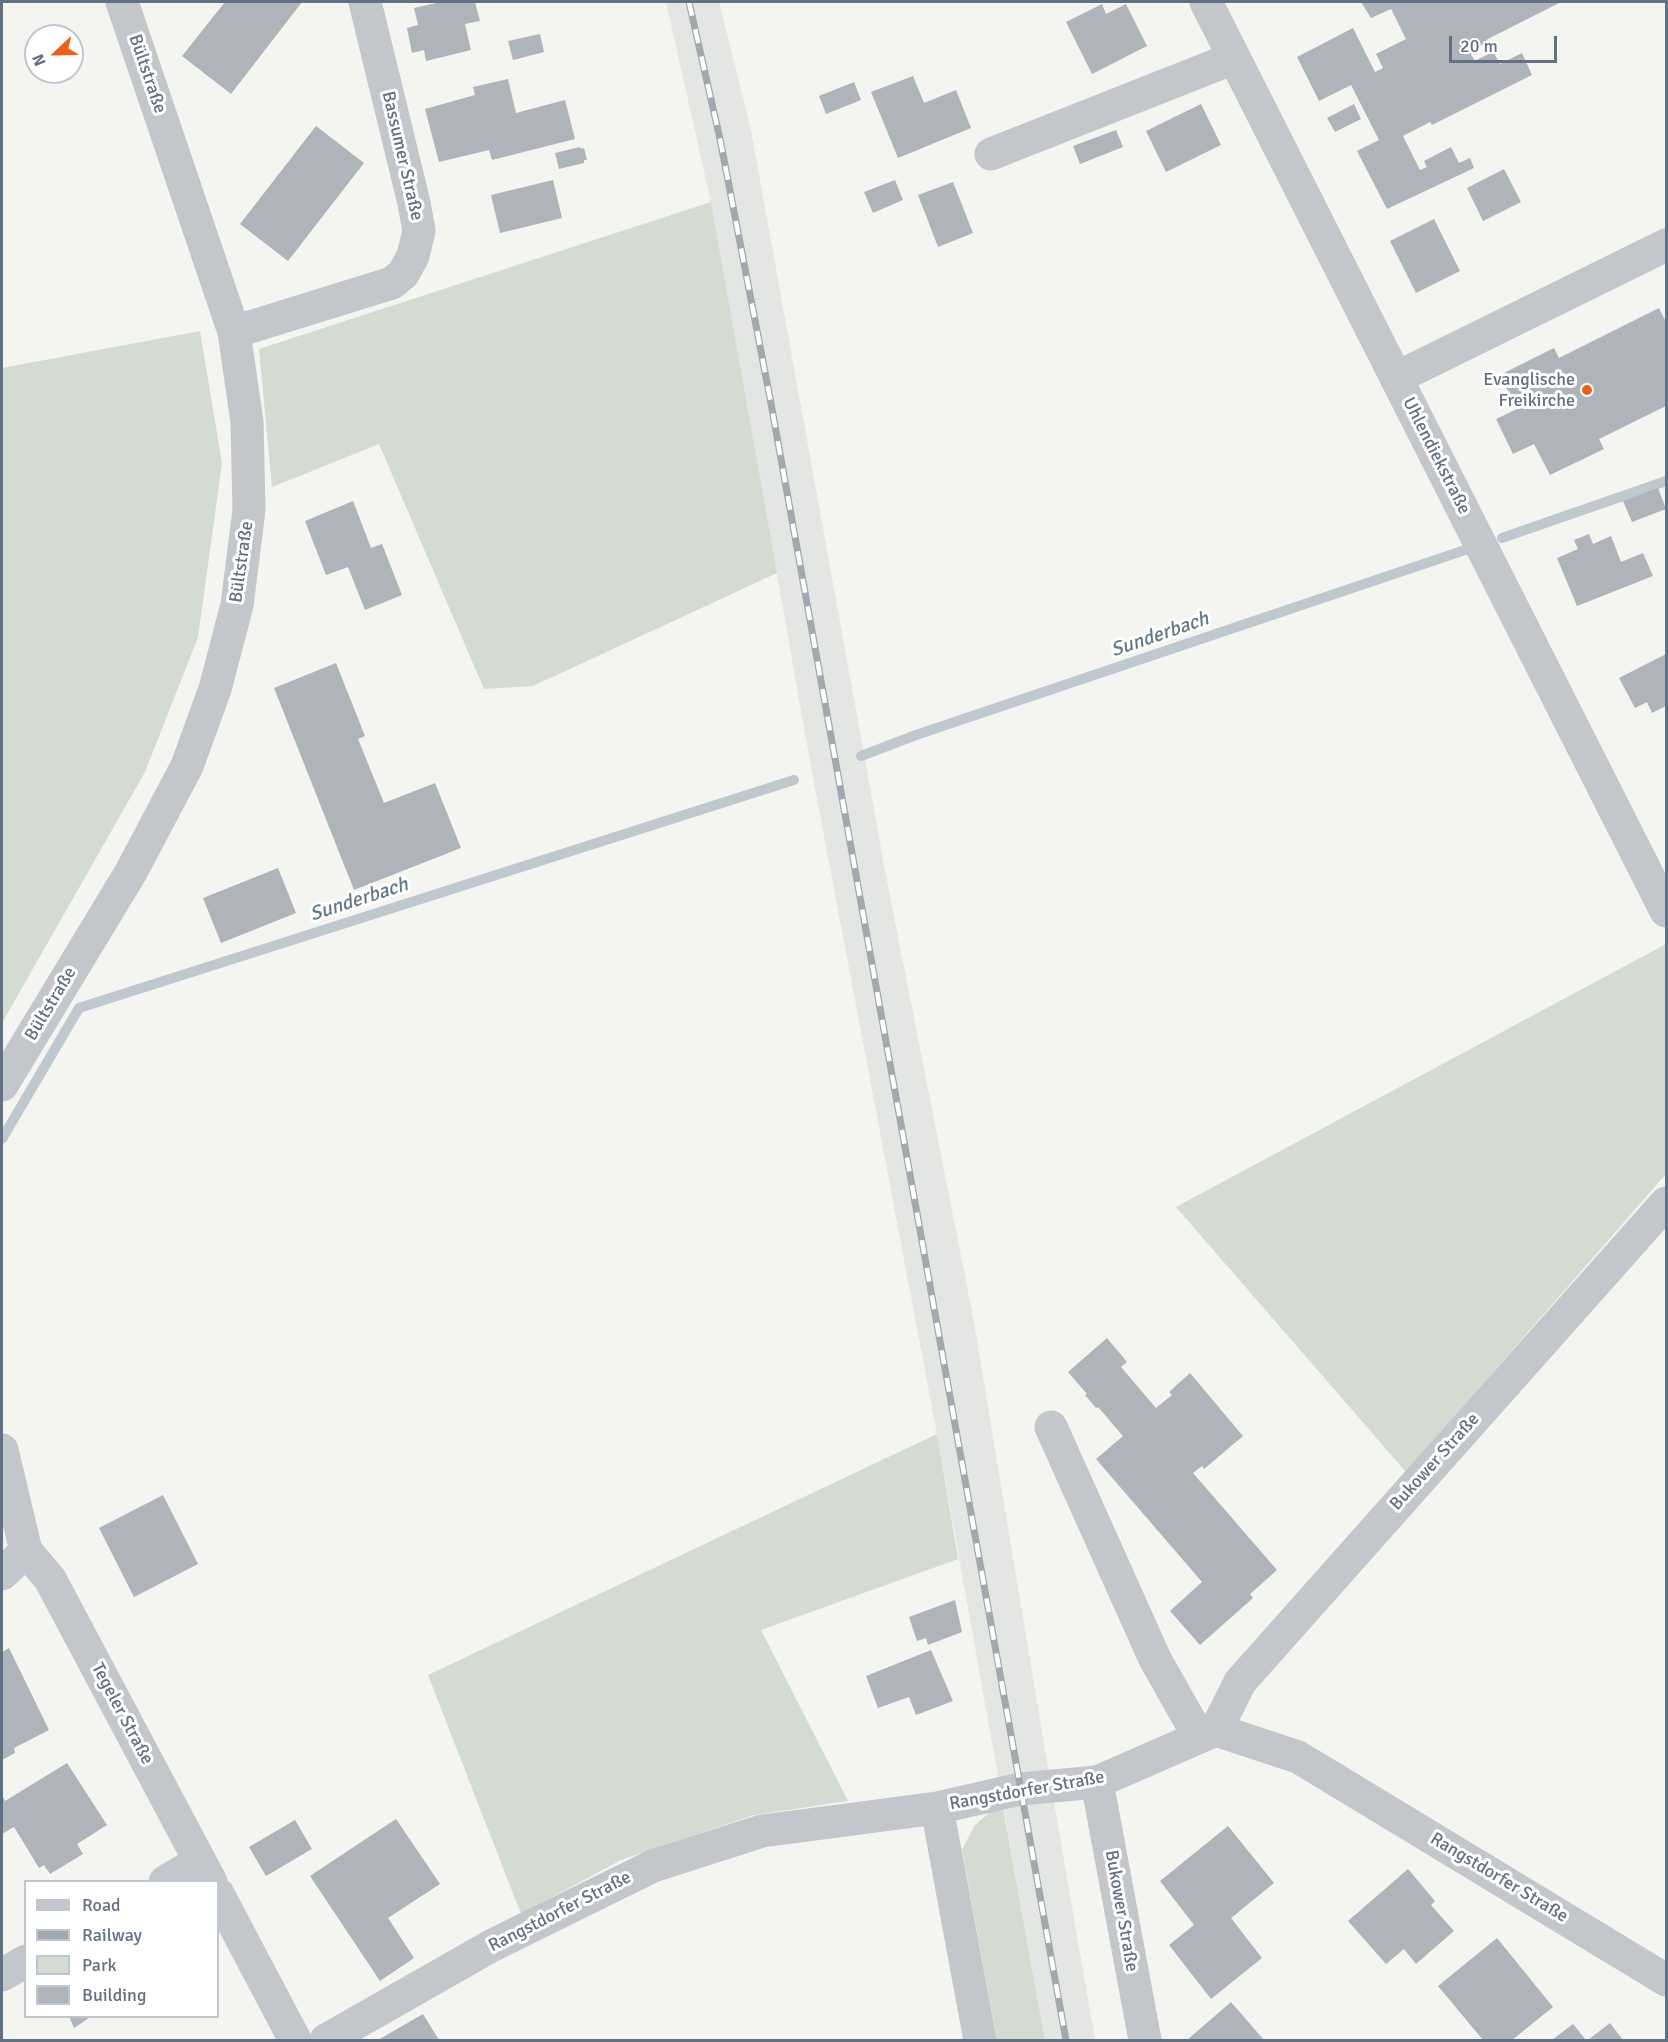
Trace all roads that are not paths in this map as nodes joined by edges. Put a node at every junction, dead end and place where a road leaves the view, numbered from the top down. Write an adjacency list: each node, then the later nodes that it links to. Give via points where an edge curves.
1 (122, 2): 7 (street, Bültstraße)
2 (365, 2): 7 (street, Bassumer Straße, via 414,203 419,231 412,256 403,274 392,283)
3 (1206, 2): 4 (street, Uhlendiekstraße)
4 (1234, 58): 5 (street); 8 (street, Uhlendiekstraße)
5 (991, 154)
6 (1666, 245): 8 (street)
7 (234, 332): 10 (street, Bültstraße, via 247,422 249,510 237,605 215,689 187,766 131,872)
8 (1396, 378): 9 (street, Uhlendiekstraße)
9 (1666, 911)
10 (2, 1085)
11 (1666, 1203): 16 (street, Bukower Straße, via 1240,1682)
12 (1051, 1427): 16 (street, via 1155,1659)
13 (2, 1450): 14 (street)
14 (26, 1551): 15 (street); 19 (street, Tegeler Straße, via 50,1579)
15 (2, 1574)
16 (1207, 1733): 17 (street, Rangstdorfer Straße); 24 (street, Rangstdorfer Straße, via 1298,1757)
17 (1097, 1782): 18 (street, Rangstdorfer Straße, via 1020,1789); 28 (street, Bukower Straße)
18 (937, 1808): 26 (street, Rangstdorfer Straße, via 762,1831 653,1866 491,1946); 27 (street)
19 (206, 1871): 20 (street)
20 (169, 1880)
21 (219, 1896): 25 (street)
22 (24, 1962): 23 (street)
23 (2, 1975)
24 (1666, 1980)
25 (295, 2040)
26 (326, 2040)
27 (980, 2040)
28 (1145, 2040)

